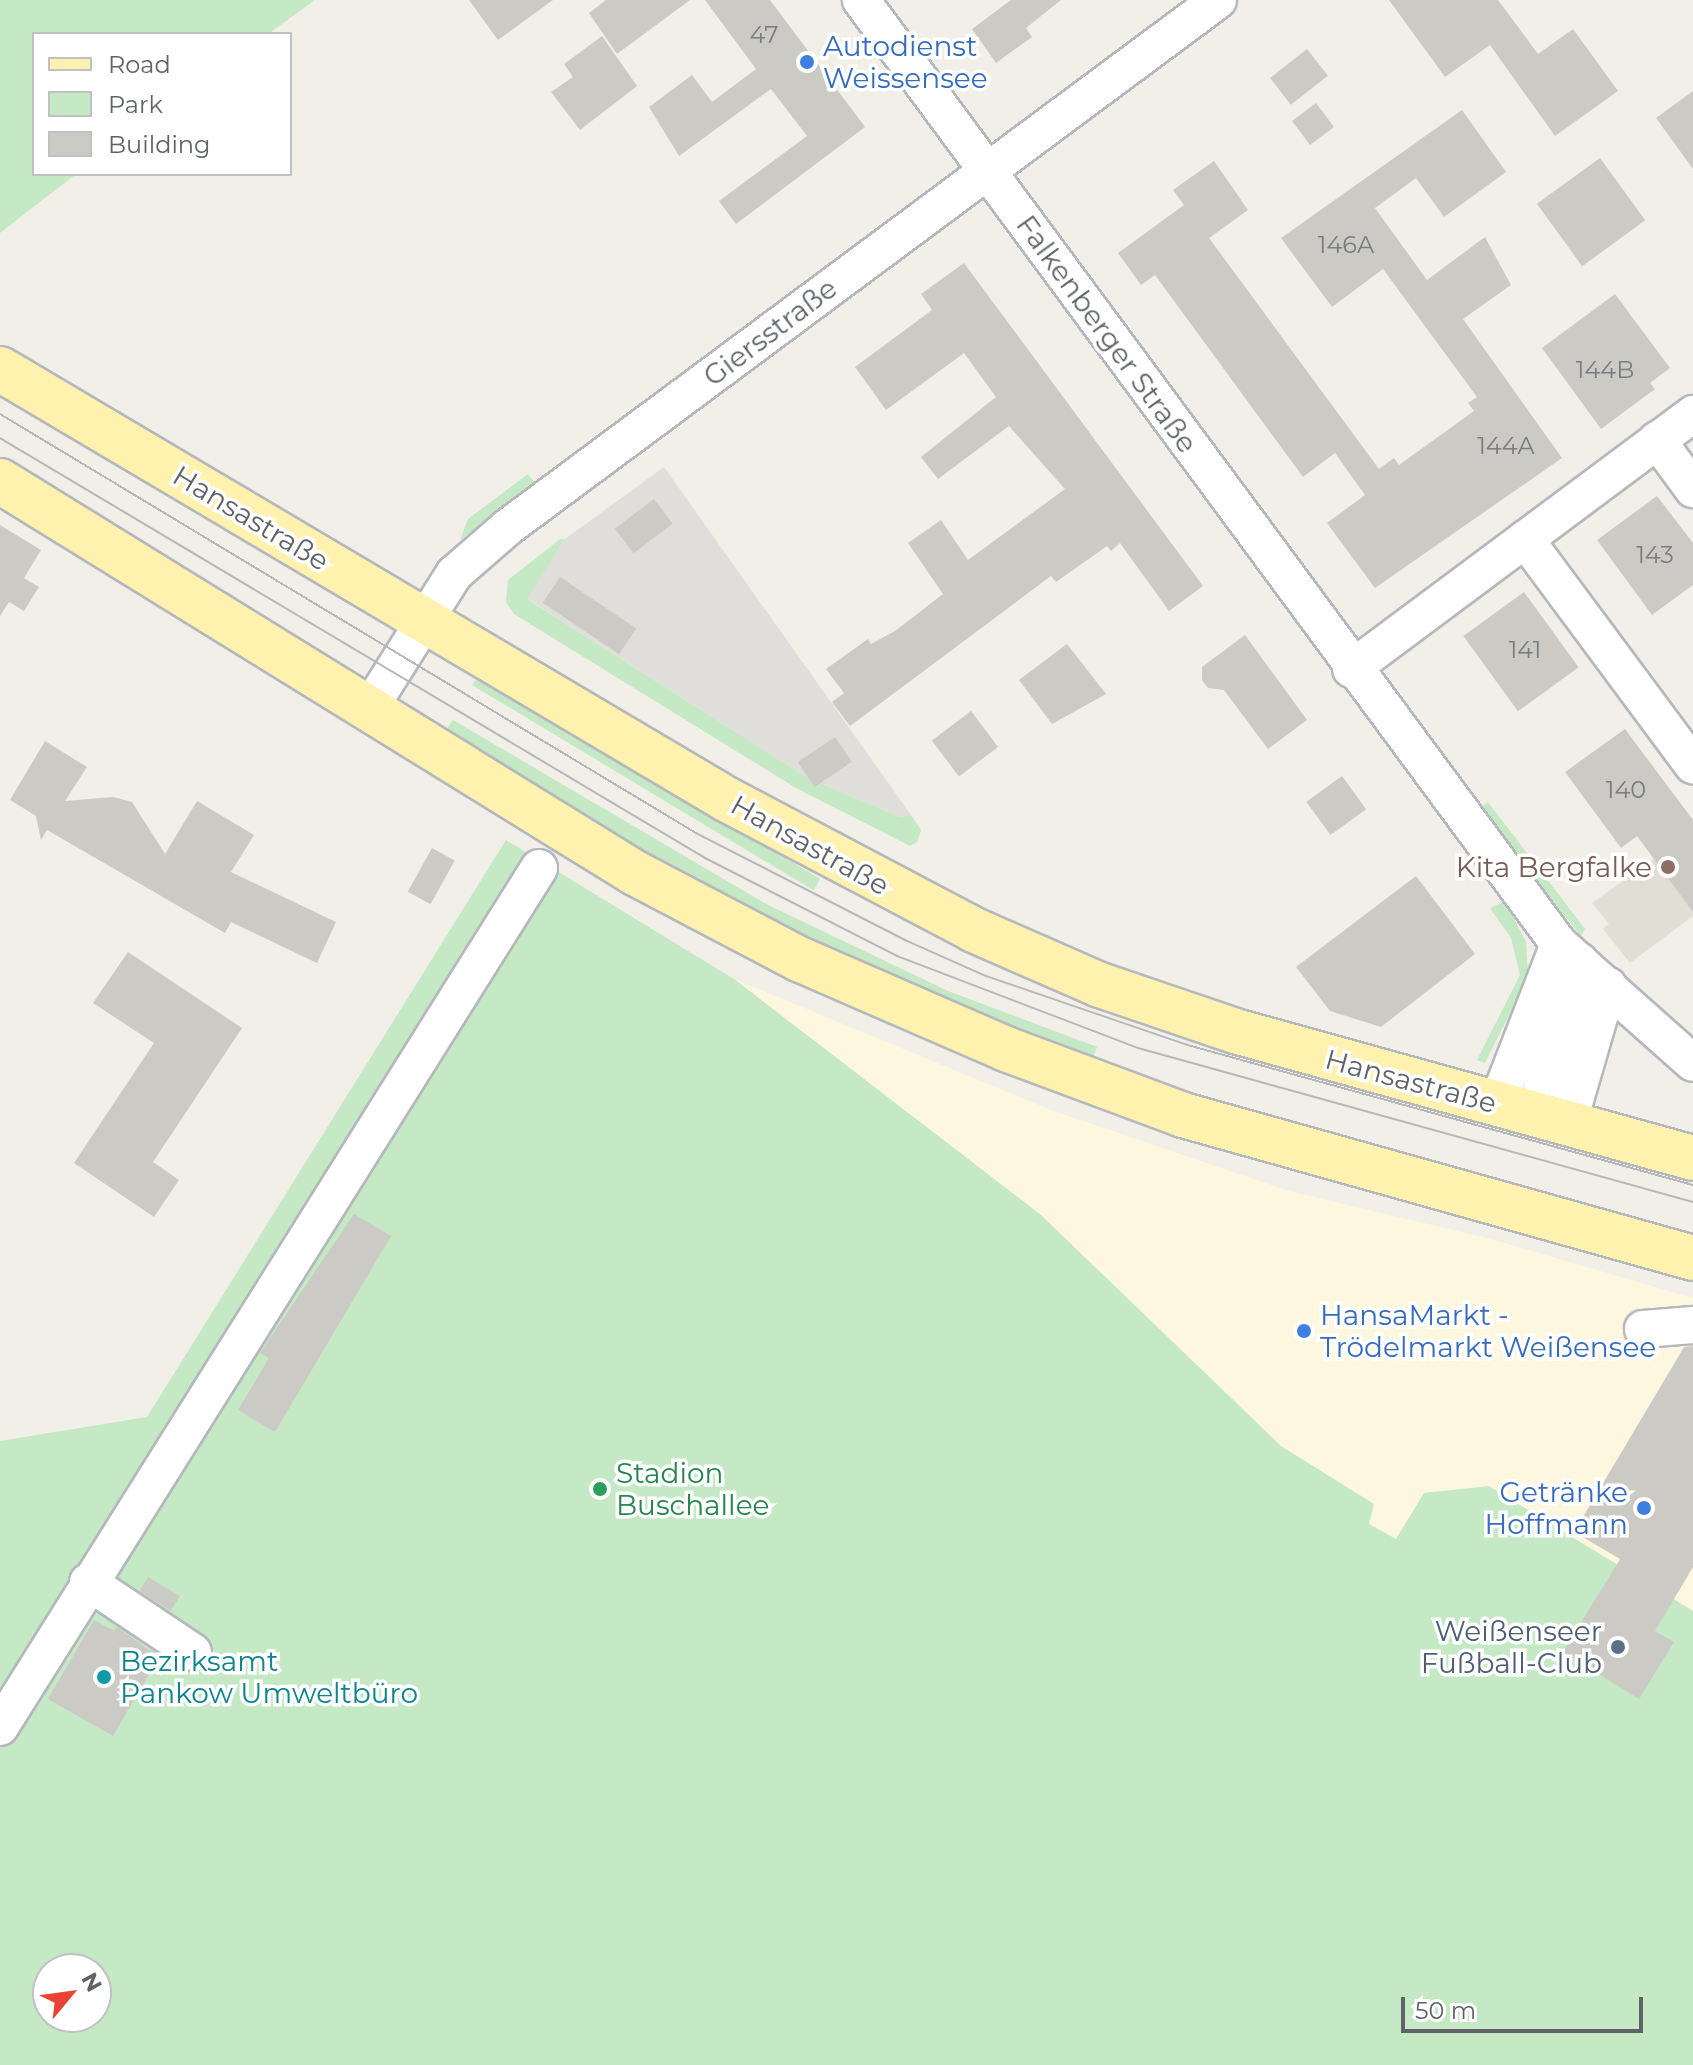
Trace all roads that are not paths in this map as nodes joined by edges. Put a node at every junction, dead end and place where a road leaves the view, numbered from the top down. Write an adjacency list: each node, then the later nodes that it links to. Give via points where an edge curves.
1 (861, 0): 3 (street, Falkenberger Straße)
2 (1218, 0): 3 (street, Giersstraße)
3 (985, 170): 10 (street, Giersstraße, via 508,527 454,574); 11 (street, Falkenberger Straße)
4 (0, 369): 10 (main road, Hansastraße)
5 (1693, 414): 6 (street)
6 (1657, 440): 8 (street); 9 (street)
7 (0, 481): 12 (main road)
8 (1693, 489)
9 (1525, 539): 11 (street); 13 (street)
10 (425, 619): 12 (street, Giersstraße); 18 (main road, Hansastraße, via 726,799 1002,943 1235,1031)
11 (1351, 669): 15 (street, Falkenberger Straße)
12 (369, 709): 20 (main road, via 635,873 914,1011 1183,1115)
13 (1693, 765)
14 (539, 868): 23 (street)
15 (1570, 953): 16 (street, Falkenberger Straße); 18 (street)
16 (1608, 986): 17 (street, Falkenberger Straße); 18 (street)
17 (1693, 1063)
18 (1533, 1114): 19 (main road, Hansastraße)
19 (1693, 1158)
20 (1693, 1258)
21 (1693, 1325): 22 (street)
22 (1643, 1329)
23 (88, 1582): 24 (street); 25 (street)
24 (193, 1652)
25 (0, 1727)

